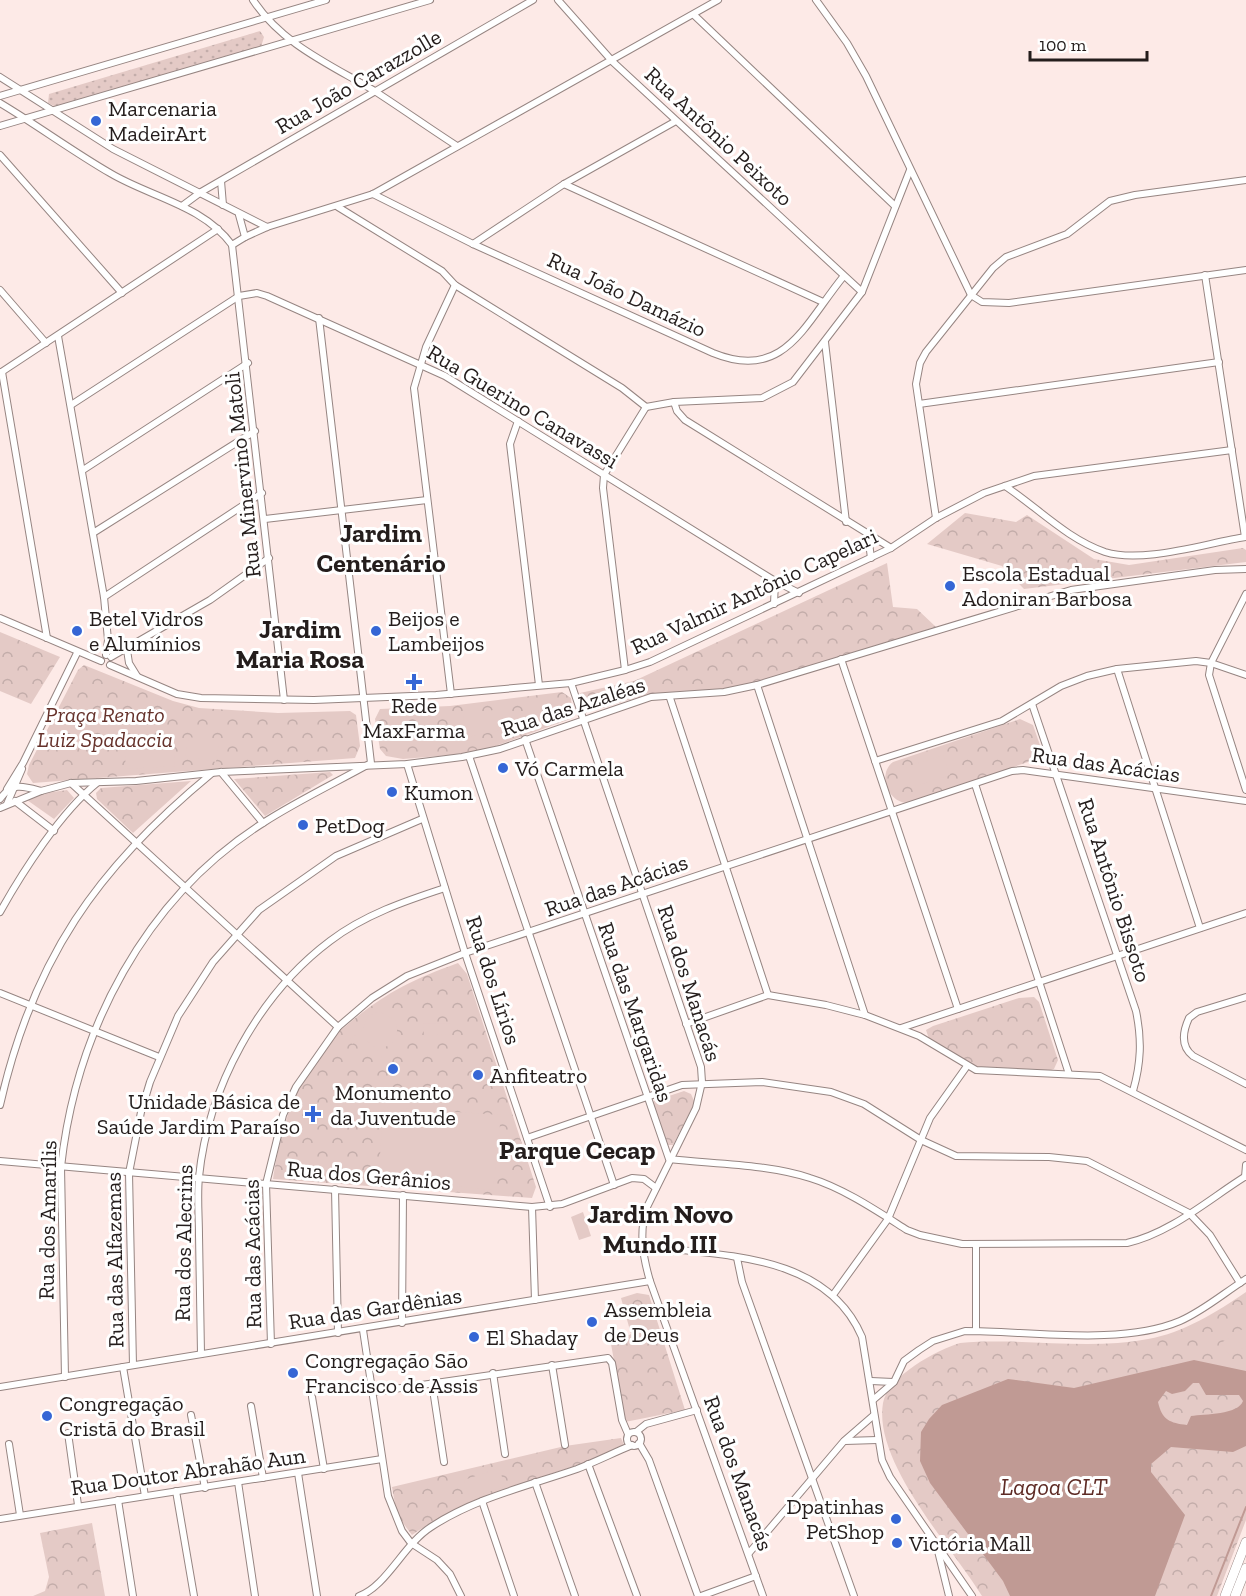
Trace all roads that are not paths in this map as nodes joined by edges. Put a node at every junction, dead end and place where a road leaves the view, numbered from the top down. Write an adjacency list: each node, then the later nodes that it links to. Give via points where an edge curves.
1 (253, 0): 9 (street)
2 (326, 0): 9 (street)
3 (430, 0): 10 (street)
4 (533, 0): 14 (street, Rua João Carazzolle)
5 (558, 0): 11 (street, Rua Antônio Peixoto)
6 (718, 0): 8 (street)
7 (816, 0): 23 (street, via 866,76)
8 (693, 15): 11 (street); 31 (street)
9 (265, 17): 10 (street); 13 (street)
10 (290, 42): 14 (street); 17 (street)
11 (613, 62): 19 (street, Rua Antônio Peixoto); 21 (street)
12 (0, 77): 13 (street)
13 (21, 90): 15 (street); 17 (street)
14 (375, 92): 21 (street); 25 (street, Rua João Carazzolle)
15 (0, 96)
16 (0, 103): 18 (street)
17 (54, 112): 18 (street); 27 (street, via 113,149)
18 (25, 118): 20 (street); 30 (street, via 110,173)
19 (676, 122): 26 (street); 41 (street, Rua Antônio Peixoto)
20 (0, 126)
21 (457, 146): 28 (street)
22 (0, 155): 45 (street)
23 (910, 170): 31 (street); 46 (street)
24 (1246, 180): 46 (street, via 1110,201 1067,234 1006,257)
25 (221, 181): 27 (street, Rua João Carazzolle); 29 (street)
26 (564, 184): 37 (street); 48 (street)
27 (201, 192): 29 (street); 30 (street, Rua João Carazzolle)
28 (373, 194): 32 (street); 37 (street, Rua João Damázio)
29 (223, 205): 33 (street)
30 (182, 206): 35 (street)
31 (895, 206): 44 (street)
32 (338, 207): 34 (street); 42 (street, via 442,271)
33 (239, 214): 34 (street); 36 (street)
34 (267, 227): 36 (street)
35 (218, 229): 38 (street); 45 (street)
36 (245, 237): 38 (street)
37 (473, 244): 48 (street, Rua João Damázio, via 740,362 755,363 776,356)
38 (232, 246): 47 (street, Rua Minervino Matoli)
39 (1246, 270): 40 (street)
40 (1205, 275): 46 (street, via 1009,303 982,302); 53 (street)
41 (843, 277): 44 (street, Rua Antônio Peixoto); 48 (street, Rua João Damázio)
42 (455, 285): 55 (street); 60 (street, via 622,388)
43 (0, 290): 52 (street)
44 (862, 292): 51 (street)
45 (122, 293): 50 (street)
46 (971, 295): 58 (street, via 920,363 916,384)
47 (239, 296): 49 (street, Rua Guerino Canavassi, via 267,296); 54 (street, Rua Minervino Matoli); 59 (street)
48 (823, 302)
49 (319, 318): 55 (street, Rua Guerino Canavassi); 69 (street)
50 (58, 336): 52 (street); 59 (street)
51 (825, 342): 57 (street, via 793,382 773,394 749,399); 72 (street)
52 (46, 343): 56 (street)
53 (1219, 362): 58 (street); 63 (street)
54 (248, 363): 62 (street, Rua Minervino Matoli); 64 (street)
55 (419, 364): 61 (street, Rua Guerino Canavassi); 68 (street, via 414,388)
56 (1, 373): 86 (street)
57 (674, 402): 60 (street); 72 (street, via 685,420)
58 (919, 404): 70 (street)
59 (71, 405): 64 (street)
60 (646, 407): 65 (street)
61 (518, 421): 65 (street, Rua Guerino Canavassi); 99 (street, via 510,444 512,474)
62 (255, 431): 67 (street, Rua Minervino Matoli); 73 (street)
63 (1232, 450): 66 (street, Rua Valmir Antônio Capelari, via 1034,476); 75 (street)
64 (82, 470): 73 (street)
65 (604, 475): 80 (street, Rua Guerino Canavassi); 95 (street, via 603,506)
66 (1005, 486): 70 (street, Rua Valmir Antônio Capelari, via 963,502); 75 (street, via 1079,539 1114,554 1146,554)
67 (262, 493): 71 (street, Rua Minervino Matoli); 83 (street)
68 (427, 500): 69 (street); 101 (street)
69 (342, 510): 71 (street); 103 (street)
70 (936, 518): 76 (street, Rua Valmir Antônio Capelari)
71 (265, 519): 77 (street, Rua Minervino Matoli)
72 (846, 522): 74 (street)
73 (93, 533): 83 (street)
74 (868, 535): 76 (street); 78 (street)
75 (1246, 537)
76 (891, 548): 78 (street, Rua Valmir Antônio Capelari)
77 (269, 558): 87 (street, via 210,600); 104 (street, Rua Minervino Matoli)
78 (871, 558): 81 (street, Rua Valmir Antônio Capelari)
79 (1246, 569): 90 (street, Rua das Azaléas, via 1071,590)
80 (776, 581): 81 (street, Rua Guerino Canavassi); 84 (street)
81 (799, 593): 84 (street, Rua Valmir Antônio Capelari)
82 (1246, 594): 92 (street)
83 (104, 597): 89 (street)
84 (774, 604): 95 (street, Rua Valmir Antônio Capelari)
85 (0, 618): 86 (street, Rua Valmir Antônio Capelari)
86 (47, 638): 88 (street, Rua Valmir Antônio Capelari)
87 (127, 650): 89 (street); 97 (street, via 129,663)
88 (77, 653): 91 (street, Rua Valmir Antônio Capelari); 110 (street)
89 (108, 656): 91 (street); 93 (street)
90 (841, 659): 100 (street, Rua das Azaléas); 109 (street)
91 (101, 661): 93 (street, Rua Valmir Antônio Capelari, via 104,666)
92 (1211, 663): 94 (street); 96 (street); 122 (street, via 1210,683)
93 (110, 665): 97 (street, Rua Valmir Antônio Capelari)
94 (1117, 669): 105 (street, via 1061,686); 121 (street)
95 (625, 670): 98 (street, Rua Valmir Antônio Capelari)
96 (1246, 675)
97 (138, 676): 104 (street, Rua Valmir Antônio Capelari, via 177,694 201,698)
98 (571, 683): 99 (street, Rua Valmir Antônio Capelari); 106 (street, Rua dos Manacás)
99 (539, 685): 101 (street, Rua Valmir Antônio Capelari)
100 (757, 685): 102 (street, Rua das Azaléas); 133 (street)
101 (450, 694): 103 (street, Rua Valmir Antônio Capelari)
102 (670, 698): 106 (street, Rua das Azaléas, via 636,701); 135 (street)
103 (363, 699): 104 (street, Rua Valmir Antônio Capelari); 111 (street)
104 (285, 700)
105 (1032, 704): 109 (street, via 1002,721); 115 (street, Rua Antônio Bissoto)
106 (583, 722): 107 (street, Rua das Azaléas); 138 (street, Rua dos Manacás)
107 (525, 739): 108 (street, Rua das Azaléas); 141 (street, Rua das Margaridas)
108 (469, 756): 112 (street, Rua das Azaléas); 143 (street)
109 (875, 761): 129 (street)
110 (23, 763): 119 (street); 120 (street)
111 (371, 763): 112 (street, Rua das Azaléas); 113 (street, Rua das Azaléas); 131 (street, Rua dos Amarílis)
112 (407, 764): 130 (street, Rua dos Lírios)
113 (221, 772): 114 (street, Rua das Azaléas); 131 (street)
114 (211, 774): 117 (street, Rua das Azaléas); 134 (street)
115 (1057, 775): 118 (street, Rua das Acácias, via 1018,770); 121 (street, Rua das Acácias); 146 (street, Rua Antônio Bissoto)
116 (71, 783): 117 (street, Rua das Azaléas); 123 (street, Rua das Azaléas); 124 (street)
117 (97, 783): 124 (street)
118 (975, 784): 129 (street, Rua das Acácias); 147 (street)
119 (17, 785): 120 (street); 123 (street, Rua das Azaléas); 128 (street)
120 (7, 789): 125 (street)
121 (1153, 789): 127 (street, Rua das Acácias); 142 (street)
122 (1246, 790)
123 (41, 791): 126 (street, Rua das Azaléas)
124 (82, 795): 132 (street); 134 (street)
125 (0, 799)
126 (15, 801): 128 (street, Rua das Azaléas); 132 (street)
127 (1246, 801)
128 (3, 806)
129 (891, 811): 133 (street, Rua das Acácias); 153 (street)
130 (422, 819): 137 (street, Rua dos Lírios); 144 (street, Rua das Alfazemas, via 336,856 259,910)
131 (263, 823): 136 (street, Rua dos Amarílis)
132 (54, 831): 139 (street)
133 (809, 839): 135 (street, Rua das Acácias); 154 (street)
134 (135, 842): 136 (street); 152 (street, via 81,908)
135 (727, 866): 138 (street, Rua das Acácias); 150 (street)
136 (185, 885): 144 (street); 158 (street, Rua dos Amarílis, via 130,961)
137 (445, 888): 145 (street, Rua dos Lírios); 148 (street, Rua dos Alecrins, via 363,920 330,941)
138 (642, 896): 141 (street, Rua das Acácias); 155 (street, Rua dos Manacás)
139 (0, 912)
140 (1246, 913): 142 (street)
141 (584, 914): 143 (street, Rua das Acácias); 165 (street, Rua das Margaridas)
142 (1200, 928): 146 (street)
143 (530, 933): 145 (street, Rua das Acácias); 167 (street)
144 (236, 934): 148 (street); 159 (street, Rua das Alfazemas, via 194,989)
145 (465, 953): 156 (street, Rua das Acácias, via 400,980); 168 (street, Rua dos Lírios)
146 (1118, 956): 147 (street); 164 (street, Rua Antônio Bissoto, via 1142,1040)
147 (1040, 981): 153 (street); 161 (street)
148 (287, 982): 156 (street); 177 (street, Rua dos Alecrins, via 263,1010 222,1086 204,1143)
149 (0, 993): 152 (street)
150 (768, 995): 154 (street); 155 (street)
151 (1246, 997): 163 (street, via 1197,1012 1189,1018 1183,1038 1193,1056)
152 (31, 1005): 158 (street); 166 (street)
153 (958, 1009): 157 (street)
154 (865, 1015): 157 (street)
155 (686, 1024): 162 (street, Rua dos Manacás, via 701,1066)
156 (338, 1027): 178 (street, Rua das Acácias, via 309,1066 283,1115)
157 (901, 1028): 160 (street)
158 (93, 1032): 159 (street); 174 (street, Rua dos Amarílis, via 71,1103)
159 (159, 1057): 175 (street, Rua das Alfazemas, via 141,1112)
160 (967, 1066): 161 (street, via 987,1072); 169 (street, via 930,1118)
161 (1070, 1074): 164 (street, via 1100,1076)
162 (702, 1082): 165 (street); 169 (street, via 762,1082 831,1092 864,1104); 171 (street, Rua dos Manacás, via 696,1108)
163 (1246, 1084)
164 (1133, 1091): 170 (street)
165 (646, 1096): 167 (street); 171 (street, Rua das Margaridas)
166 (0, 1105)
167 (590, 1115): 168 (street); 179 (street)
168 (527, 1138): 184 (street, Rua dos Lírios)
169 (921, 1140): 185 (street, via 956,1156 1087,1161); 186 (street)
170 (1246, 1150)
171 (669, 1159): 180 (street, Rua dos Manacás); 186 (street, via 810,1178)
172 (0, 1161): 174 (street, Rua dos Gerânios)
173 (1246, 1165): 176 (street)
174 (61, 1167): 175 (street, Rua dos Gerânios); 204 (street, Rua dos Amarílis)
175 (129, 1173): 177 (street, Rua dos Gerânios); 200 (street, Rua das Alfazemas)
176 (1245, 1176): 185 (street)
177 (198, 1179): 178 (street, Rua dos Gerânios); 199 (street, Rua dos Alecrins)
178 (266, 1184): 181 (street, Rua dos Gerânios); 198 (street, Rua das Acácias)
179 (614, 1185): 180 (street, Rua dos Gerânios, via 639,1177); 184 (street, Rua dos Gerânios)
180 (656, 1188): 188 (street, Rua dos Manacás, via 642,1221)
181 (335, 1189): 182 (street, Rua dos Gerânios); 197 (street)
182 (403, 1195): 183 (street, Rua dos Gerânios); 194 (street)
183 (532, 1207): 184 (street, Rua dos Gerânios); 193 (street)
184 (550, 1207)
185 (1189, 1213): 187 (street, via 1144,1240 1127,1244); 191 (street)
186 (888, 1218): 187 (street, via 920,1235); 192 (street)
187 (976, 1244): 196 (street)
188 (642, 1246): 189 (street); 190 (street, Rua dos Manacás)
189 (737, 1258): 192 (street, via 789,1268); 232 (street, via 742,1282)
190 (650, 1281): 193 (street, Rua das Gardênias); 213 (street, Rua dos Manacás)
191 (1243, 1281): 196 (street, via 1179,1321 1147,1330 1110,1334)
192 (833, 1295): 205 (street, via 854,1318)
193 (535, 1300): 194 (street, Rua das Gardênias)
194 (402, 1323): 195 (street, Rua das Gardênias)
195 (363, 1330): 197 (street, Rua das Gardênias); 209 (street)
196 (976, 1331): 206 (street, via 951,1334 918,1350 904,1361)
197 (338, 1333): 198 (street, Rua das Gardênias)
198 (271, 1344): 199 (street, Rua das Gardênias)
199 (201, 1354): 200 (street, Rua das Gardênias)
200 (133, 1365): 202 (street, Rua das Gardênias)
201 (552, 1365): 203 (street); 218 (street, via 608,1358); 223 (street)
202 (123, 1367): 204 (street, Rua das Gardênias); 237 (street)
203 (493, 1373): 207 (street); 225 (street)
204 (65, 1377): 208 (street, Rua das Gardênias)
205 (871, 1381): 206 (street); 211 (street)
206 (894, 1382): 211 (street)
207 (432, 1383): 209 (street); 227 (street)
208 (0, 1387)
209 (373, 1392): 226 (street)
210 (312, 1397): 229 (street)
211 (873, 1400): 215 (street)
212 (251, 1406): 231 (street)
213 (697, 1410): 216 (street, via 646,1424); 246 (street, Rua dos Manacás)
214 (191, 1415): 235 (street)
215 (874, 1415): 219 (street); 220 (street)
216 (636, 1432): 218 (street); 221 (street)
217 (68, 1433): 240 (street)
218 (628, 1434): 224 (street, via 627,1441)
219 (877, 1440): 220 (street); 243 (street, via 890,1477)
220 (844, 1442): 232 (street)
221 (639, 1443): 224 (street); 258 (street, via 649,1460)
222 (9, 1444): 241 (street)
223 (564, 1445)
224 (632, 1445): 228 (street)
225 (505, 1454)
226 (382, 1460): 229 (street, Rua Doutor Abrahão Aun); 245 (street, via 394,1517)
227 (444, 1462)
228 (588, 1464): 234 (street); 257 (street)
229 (324, 1469): 230 (street, Rua Doutor Abrahão Aun)
230 (298, 1473): 231 (street, Rua Doutor Abrahão Aun); 252 (street)
231 (263, 1478): 233 (street, Rua Doutor Abrahão Aun)
232 (813, 1478): 246 (street); 260 (street)
233 (238, 1482): 235 (street, Rua Doutor Abrahão Aun); 251 (street)
234 (535, 1482): 239 (street); 256 (street)
235 (205, 1488): 236 (street, Rua Doutor Abrahão Aun)
236 (176, 1491): 237 (street, Rua Doutor Abrahão Aun); 250 (street)
237 (145, 1496): 238 (street, Rua Doutor Abrahão Aun)
238 (118, 1500): 240 (street, Rua Doutor Abrahão Aun); 249 (street)
239 (482, 1501): 245 (street, via 445,1519); 255 (street)
240 (78, 1505): 241 (street, Rua Doutor Abrahão Aun)
241 (20, 1515): 242 (street, Rua Doutor Abrahão Aun)
242 (0, 1519)
243 (936, 1542): 261 (street); 262 (street)
244 (1246, 1542): 263 (main road)
245 (411, 1543): 253 (street, via 384,1578); 254 (street, via 437,1560 450,1574)
246 (748, 1553): 248 (street, Rua dos Manacás)
247 (1246, 1568): 264 (main road)
248 (756, 1576): 258 (street); 259 (street, Rua dos Manacás)
249 (133, 1596)
250 (194, 1596)
251 (255, 1596)
252 (317, 1596)
253 (359, 1596)
254 (461, 1596)
255 (514, 1596)
256 (575, 1596)
257 (637, 1596)
258 (699, 1596)
259 (763, 1596)
260 (854, 1596)
261 (949, 1596)
262 (972, 1596)
263 (1225, 1596)
264 (1235, 1596)

